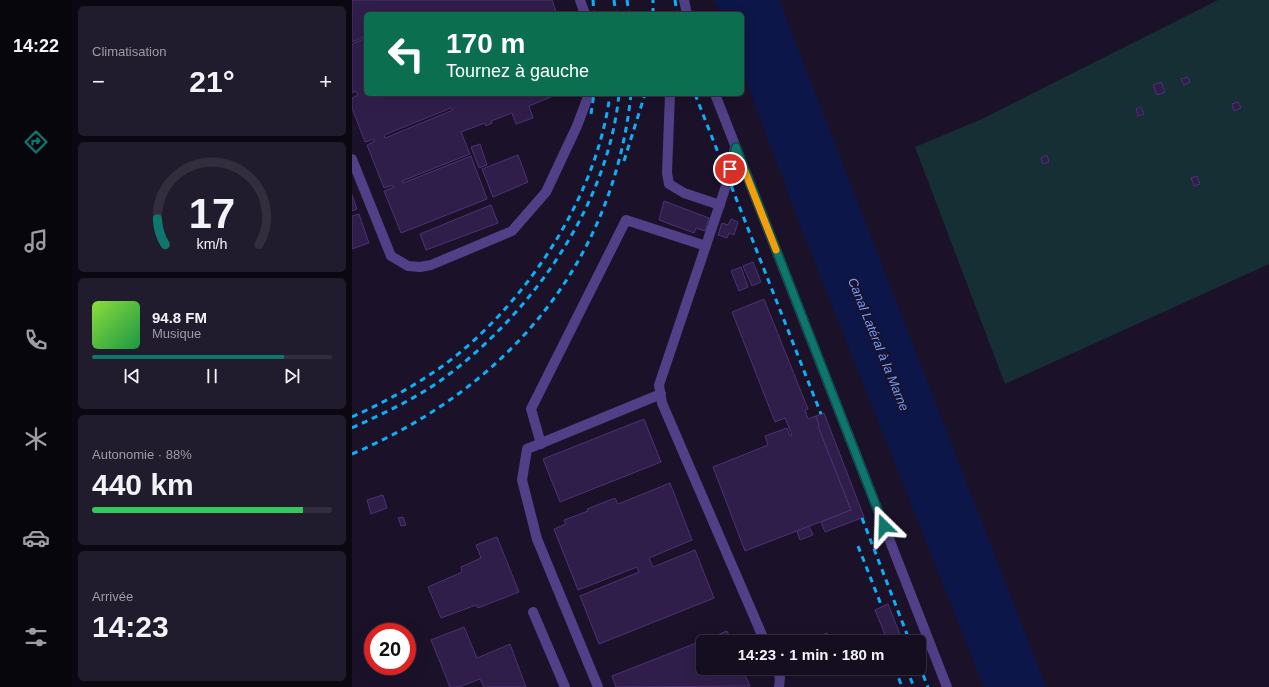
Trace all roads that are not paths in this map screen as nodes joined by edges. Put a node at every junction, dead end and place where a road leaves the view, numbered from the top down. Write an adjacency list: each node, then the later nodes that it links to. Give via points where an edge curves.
1 (580, 0): 3 (lane)
2 (684, 0): 4 (lane)
3 (584, 12)
4 (687, 12)
5 (588, 96): 9 (lane, via 546,192 512,231 431,265 408,266 391,256)
6 (670, 96): 10 (lane, via 668,184 684,193)
7 (716, 96): 8 (lane)
8 (736, 147): 10 (lane); 20 (lane)
9 (352, 160)
10 (720, 205): 11 (lane)
11 (706, 246): 12 (lane, via 659,385); 13 (lane, via 626,220 531,409)
12 (661, 394): 13 (lane); 15 (lane, via 662,403)
13 (541, 444): 18 (lane, via 527,449 522,480 537,539)
14 (533, 612): 17 (lane)
15 (762, 635)
16 (779, 675): 19 (lane)
17 (565, 687)
18 (598, 687)
19 (778, 687)
20 (947, 687)

